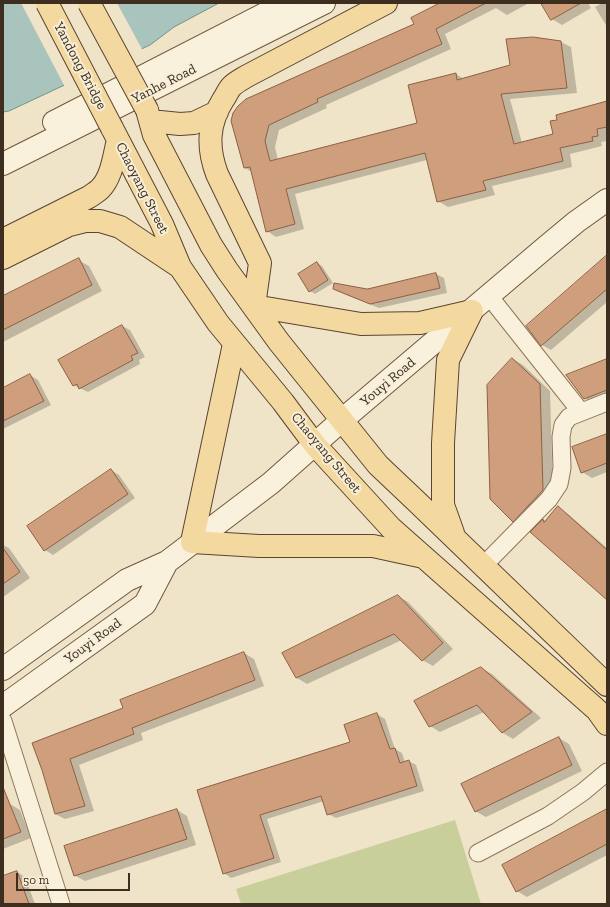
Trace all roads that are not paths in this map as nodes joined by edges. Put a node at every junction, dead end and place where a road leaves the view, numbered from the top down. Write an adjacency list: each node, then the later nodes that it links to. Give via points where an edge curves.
1 (47, 3): 8 (main road, Yandong Bridge, bridge)
2 (89, 3): 7 (main road, bridge)
3 (286, 3): 9 (main road, Yanhe Road)
4 (324, 3): 10 (main road, Yanhe Road)
5 (386, 3): 6 (main road, via 247,76 232,86)
6 (217, 112): 7 (main road, via 194,123 180,124); 16 (main road, via 211,135 212,160 260,263)
7 (148, 116): 16 (main road, via 154,135 205,234 227,270)
8 (115, 134): 12 (main road, via 112,167 100,190); 14 (main road, Chaoyang Street, via 162,224)
9 (3, 148)
10 (3, 164)
11 (607, 200): 15 (main road, Youyi Road, via 576,222)
12 (3, 240)
13 (3, 258): 14 (main road, via 69,225 100,221 120,227)
14 (180, 267): 18 (main road, Chaoyang Street)
15 (489, 296): 17 (main road, Youyi Road); 20 (street)
16 (254, 306): 17 (main road, via 361,324 420,323); 21 (main road, via 278,342)
17 (472, 311): 21 (main road, Youyi Road); 23 (main road, via 448,360 443,443 443,505)
18 (234, 344): 22 (main road, Chaoyang Street); 24 (main road)
19 (607, 402): 20 (street)
20 (581, 412): 27 (street, via 568,418 563,425 559,484 549,499)
21 (342, 420): 22 (main road, Youyi Road); 23 (main road, via 378,465)
22 (315, 445): 24 (main road, Youyi Road, via 271,484); 25 (main road, Chaoyang Street, via 391,528)
23 (455, 538): 27 (main road)
24 (192, 542): 25 (main road, via 260,546 373,546); 26 (main road, Youyi Road)
25 (422, 556): 32 (main road, Chaoyang Street, via 597,710)
26 (167, 562): 28 (main road, Youyi Road, via 127,580); 30 (main road, Youyi Road, via 145,604)
27 (483, 566): 29 (main road)
28 (3, 669)
29 (607, 685)
30 (3, 706)
31 (3, 722): 35 (street)
32 (607, 724)
33 (607, 772): 34 (street, via 548,816)
34 (478, 853)
35 (62, 904)

